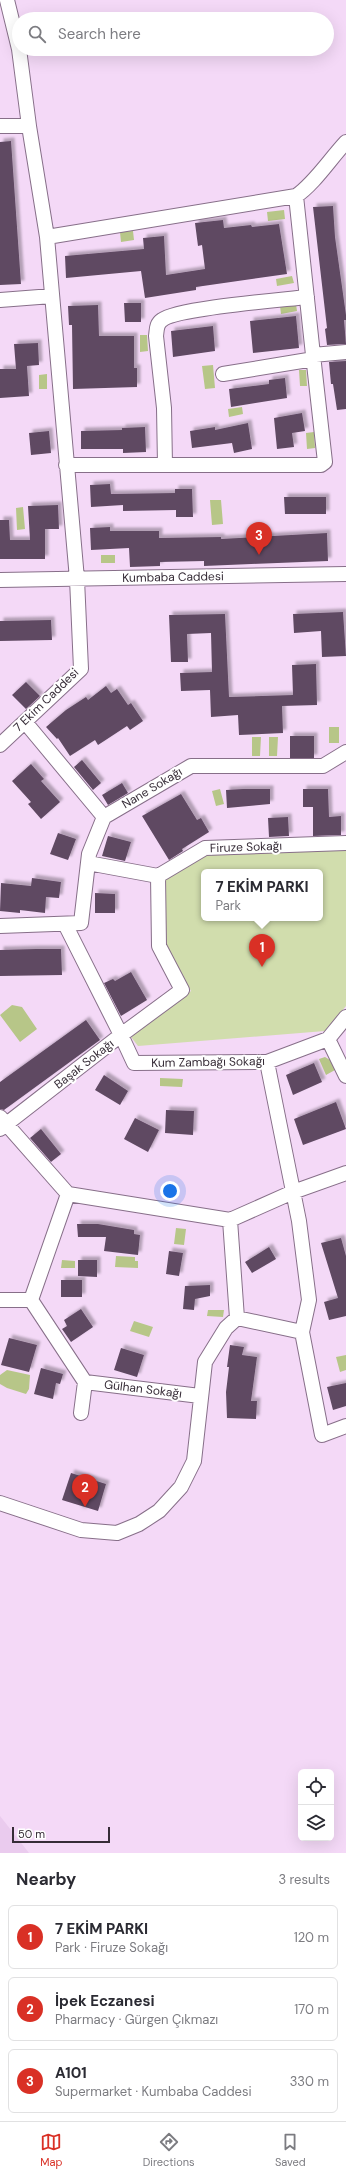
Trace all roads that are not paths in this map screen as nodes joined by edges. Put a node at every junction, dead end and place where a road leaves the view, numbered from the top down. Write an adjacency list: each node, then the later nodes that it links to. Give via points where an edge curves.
1 (7, 0): 2 (street, 7 Ekim Caddesi)
2 (12, 20)
3 (20, 56): 5 (street, 7 Ekim Caddesi)
4 (0, 126): 5 (street)
5 (29, 126): 8 (street, 7 Ekim Caddesi)
6 (346, 142): 7 (street, via 307,189)
7 (296, 196): 8 (street); 10 (street)
8 (47, 237): 9 (street, 7 Ekim Caddesi)
9 (52, 296): 11 (street); 15 (street, 7 Ekim Caddesi)
10 (307, 297): 13 (street); 16 (street, via 216,308 162,319 157,326 156,336 164,408)
11 (0, 300)
12 (346, 352): 13 (street)
13 (313, 357): 14 (street); 16 (street, via 325,462 321,465)
14 (223, 374)
15 (66, 465): 16 (street); 18 (street, 7 Ekim Caddesi)
16 (165, 465)
17 (346, 574): 18 (street, Kumbaba Caddesi)
18 (77, 579): 19 (street, Kumbaba Caddesi); 20 (street, 7 Ekim Caddesi, via 81,669)
19 (0, 580)
20 (25, 722): 21 (street, 7 Ekim Caddesi); 23 (street)
21 (0, 745)
22 (346, 752): 23 (street, Nane Sokağı, via 323,766 191,766)
23 (104, 817): 25 (street)
24 (346, 843): 26 (street, Firuze Sokağı, via 205,848)
25 (88, 862): 26 (street); 27 (street, via 82,923)
26 (158, 876): 30 (street, via 159,946 182,990)
27 (65, 924): 28 (street); 30 (street, Başak Sokağı)
28 (0, 926)
29 (346, 1017): 31 (street)
30 (121, 1036): 32 (street, Kum Zambağı Sokağı, via 134,1063); 34 (street, Başak Sokağı)
31 (328, 1039): 32 (street, Kum Zambağı Sokağı); 33 (street)
32 (267, 1062): 36 (street)
33 (346, 1076)
34 (2, 1123): 37 (street)
35 (346, 1173): 36 (street)
36 (293, 1192): 38 (street); 42 (street, via 309,1300)
37 (68, 1194): 38 (street); 40 (street)
38 (230, 1220): 41 (street)
39 (0, 1300): 40 (street)
40 (31, 1300): 43 (street)
41 (238, 1318): 42 (street); 44 (street, via 226,1328 205,1362)
42 (302, 1332): 46 (street, via 322,1435)
43 (85, 1382): 44 (street, Gülhan Sokağı); 45 (street)
44 (200, 1396): 47 (street, via 194,1461 181,1487 159,1510 139,1524 117,1533 81,1530)
45 (82, 1413)
46 (346, 1426)
47 (0, 1503)

